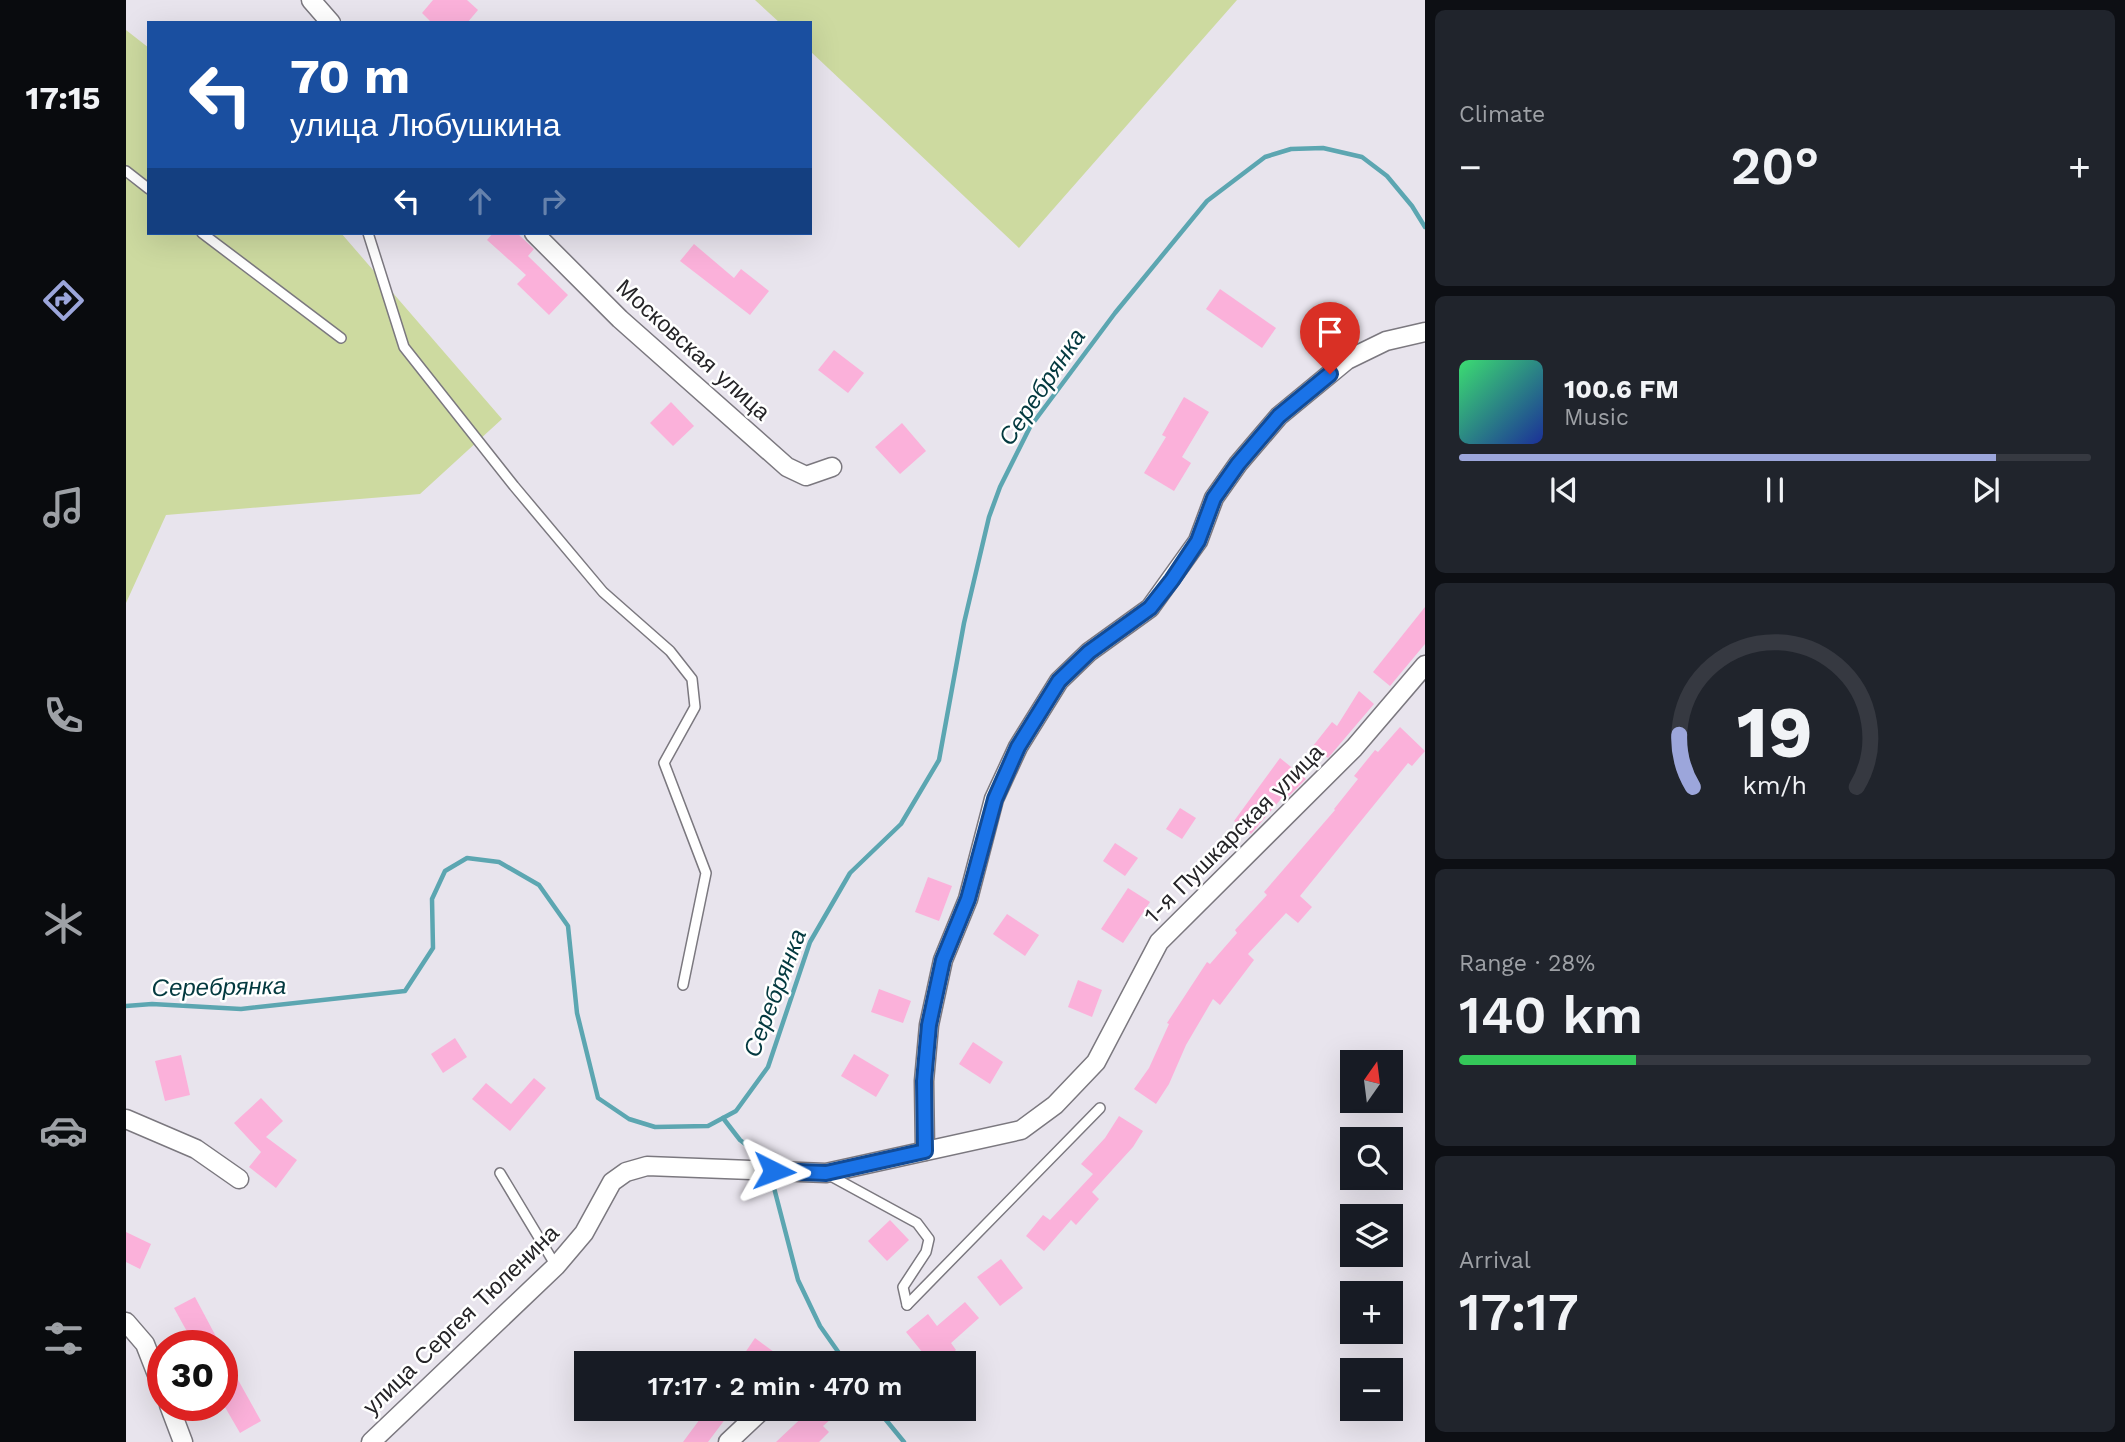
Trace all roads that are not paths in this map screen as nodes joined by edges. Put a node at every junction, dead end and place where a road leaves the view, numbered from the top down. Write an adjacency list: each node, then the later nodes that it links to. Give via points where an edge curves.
1 (126, 171): 2 (lane)
2 (147, 187)
3 (205, 235): 7 (lane)
4 (369, 235): 10 (lane, via 404,348 603,592 670,651 692,679 695,707 664,762 706,873)
5 (536, 235): 8 (street, Московская улица, via 620,318 787,467 806,476)
6 (1425, 332): 13 (street, via 1386,341 1347,360 1279,416 1214,498 1198,541 1165,590 1150,608 1089,652 1059,681 1018,747 995,799 968,899 943,960 929,1025)
7 (341, 338)
8 (832, 467)
9 (1425, 666): 13 (street, 1-я Пушкарская улица, via 1354,748 1158,942 1096,1062 1055,1105 1021,1130)
10 (682, 985)
11 (1100, 1108): 15 (lane, via 907,1305 903,1287 926,1252 929,1239 917,1223)
12 (126, 1119): 16 (street, via 197,1149)
13 (925, 1151): 15 (street, улица Сергея Тюленина)
14 (500, 1172): 17 (lane)
15 (826, 1173): 17 (street, улица Сергея Тюленина, via 647,1166 626,1172 605,1190 584,1233)
16 (239, 1179)
17 (556, 1266): 23 (street, улица Сергея Тюленина)
18 (126, 1322): 19 (street)
19 (147, 1349)
20 (175, 1421): 22 (street)
21 (750, 1421): 24 (street)
22 (183, 1442)
23 (370, 1442)
24 (728, 1442)

